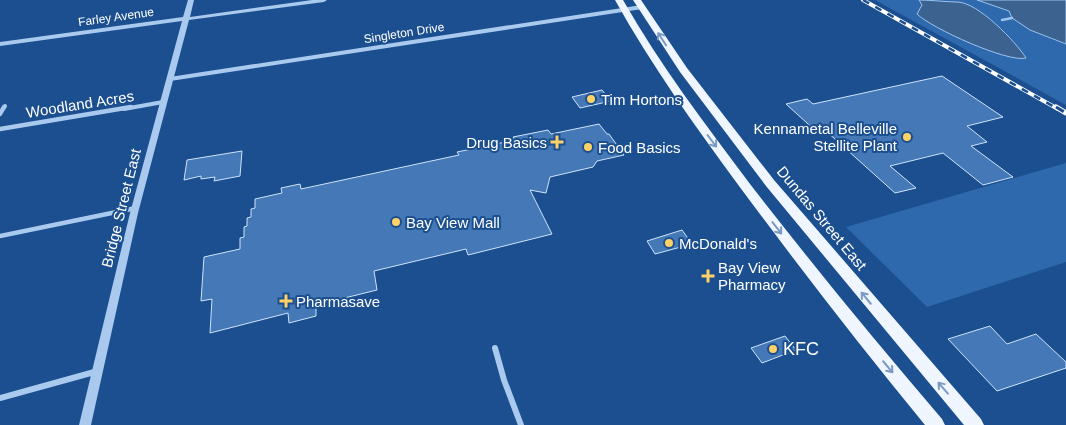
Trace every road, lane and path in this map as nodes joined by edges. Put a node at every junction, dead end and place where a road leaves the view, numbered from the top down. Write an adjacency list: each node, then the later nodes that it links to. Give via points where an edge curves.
1 (191, 0): 6 (street, Bridge Street East)
2 (320, 0): 6 (street, Farley Avenue)
3 (619, 0): 5 (main road)
4 (640, 4): 5 (street, Singleton Drive); 21 (main road, Dundas Street East, one-way to 4, via 770,183 683,70)
5 (625, 10): 8 (street, Singleton Drive); 18 (main road, one-way to 18, via 672,87 748,189 825,290)
6 (186, 19): 7 (street, Farley Avenue); 8 (street, Bridge Street East)
7 (0, 44)
8 (170, 79): 9 (street, Bridge Street East)
9 (163, 102): 12 (street, Woodland Acres); 13 (street, Bridge Street East)
10 (5, 106): 11 (street, Woodland Acres)
11 (0, 114)
12 (0, 129)
13 (136, 208): 14 (street); 16 (street, Bridge Street East)
14 (0, 236)
15 (495, 348): 20 (street)
16 (98, 370): 17 (street); 19 (street, Bridge Street East)
17 (0, 398)
18 (936, 424)
19 (85, 425)
20 (520, 425)
21 (975, 425)

